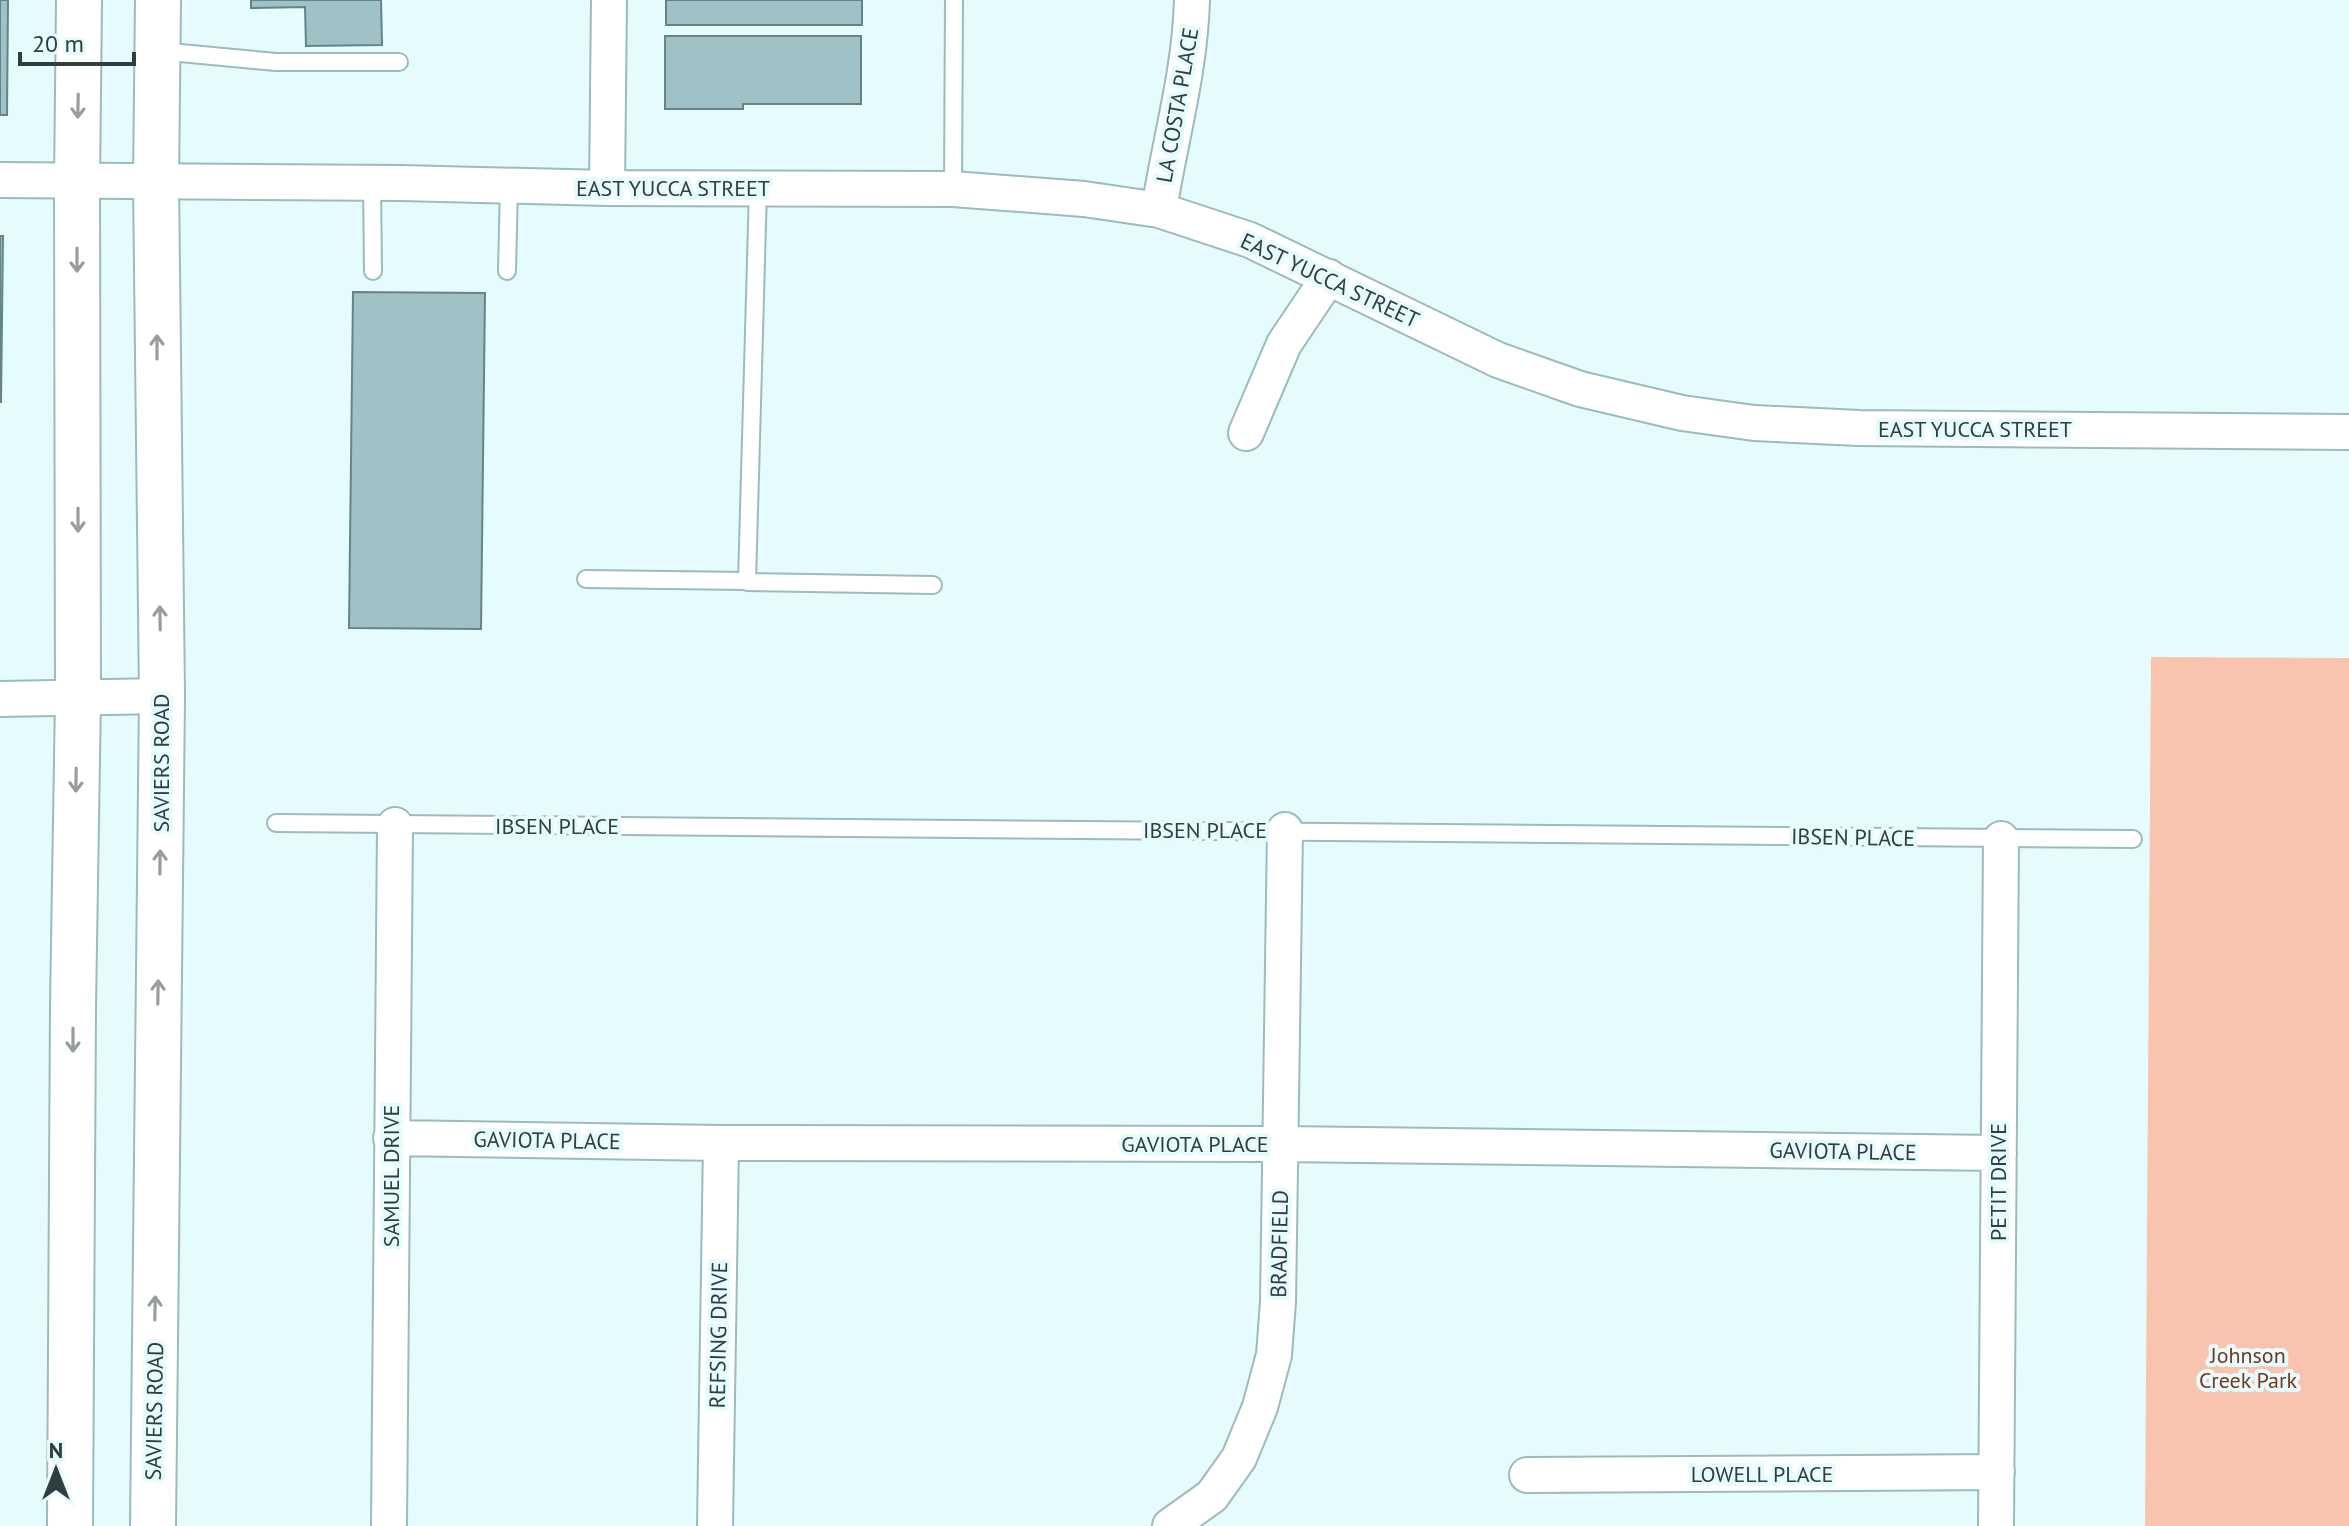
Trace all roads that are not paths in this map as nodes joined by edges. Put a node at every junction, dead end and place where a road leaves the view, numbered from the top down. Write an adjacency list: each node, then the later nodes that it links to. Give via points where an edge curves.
1 (79, 0): 9 (main road, one-way to 9)
2 (158, 0): 6 (main road, SAVIERS ROAD)
3 (609, 0): 13 (street)
4 (954, 0): 15 (lane)
5 (1192, 0): 16 (street, LA COSTA PLACE, via 1180,109)
6 (157, 51): 7 (lane, via 276,62); 10 (main road, SAVIERS ROAD)
7 (399, 62)
8 (0, 180): 9 (street, EAST YUCCA STREET)
9 (77, 182): 10 (street, EAST YUCCA STREET); 26 (main road, one-way to 26)
10 (156, 182): 11 (street, EAST YUCCA STREET); 25 (main road, SAVIERS ROAD, one-way to 10)
11 (372, 183): 12 (street, EAST YUCCA STREET); 17 (lane)
12 (509, 185): 13 (street, EAST YUCCA STREET); 18 (lane)
13 (607, 188): 14 (street, EAST YUCCA STREET)
14 (758, 189): 15 (street, EAST YUCCA STREET); 23 (lane)
15 (953, 189): 16 (street, EAST YUCCA STREET)
16 (1159, 210): 19 (street, EAST YUCCA STREET, via 1250,240)
17 (373, 271)
18 (507, 271)
19 (1329, 277): 20 (street, EAST YUCCA STREET, via 1498,360 1580,389 1682,413 1859,428); 21 (street, via 1284,344)
20 (2349, 432)
21 (1246, 433)
22 (586, 579): 23 (lane)
23 (747, 581): 24 (lane)
24 (933, 585)
25 (162, 696): 26 (street); 40 (main road, SAVIERS ROAD, one-way to 25)
26 (78, 698): 27 (street); 39 (main road, one-way to 39)
27 (0, 699)
28 (276, 823): 29 (lane, IBSEN PLACE)
29 (395, 825): 30 (lane, IBSEN PLACE); 33 (street, SAMUEL DRIVE)
30 (1285, 830): 31 (lane, IBSEN PLACE); 35 (street, BRADFIELD)
31 (2001, 839): 32 (lane, IBSEN PLACE); 36 (street, PETIT DRIVE)
32 (2133, 839)
33 (391, 1138): 34 (street, GAVIOTA PLACE); 41 (street, SAMUEL DRIVE)
34 (721, 1143): 35 (street, GAVIOTA PLACE); 42 (street, REFSING DRIVE)
35 (1281, 1144): 36 (street, GAVIOTA PLACE); 43 (street, BRADFIELD, via 1274,1355 1260,1407 1239,1458 1212,1496)
36 (1999, 1153): 37 (street, PETIT DRIVE)
37 (1997, 1472): 38 (street, LOWELL PLACE); 44 (street, PETIT DRIVE)
38 (1527, 1475)
39 (70, 1526)
40 (153, 1526)
41 (389, 1526)
42 (715, 1526)
43 (1170, 1526)
44 (1996, 1526)

